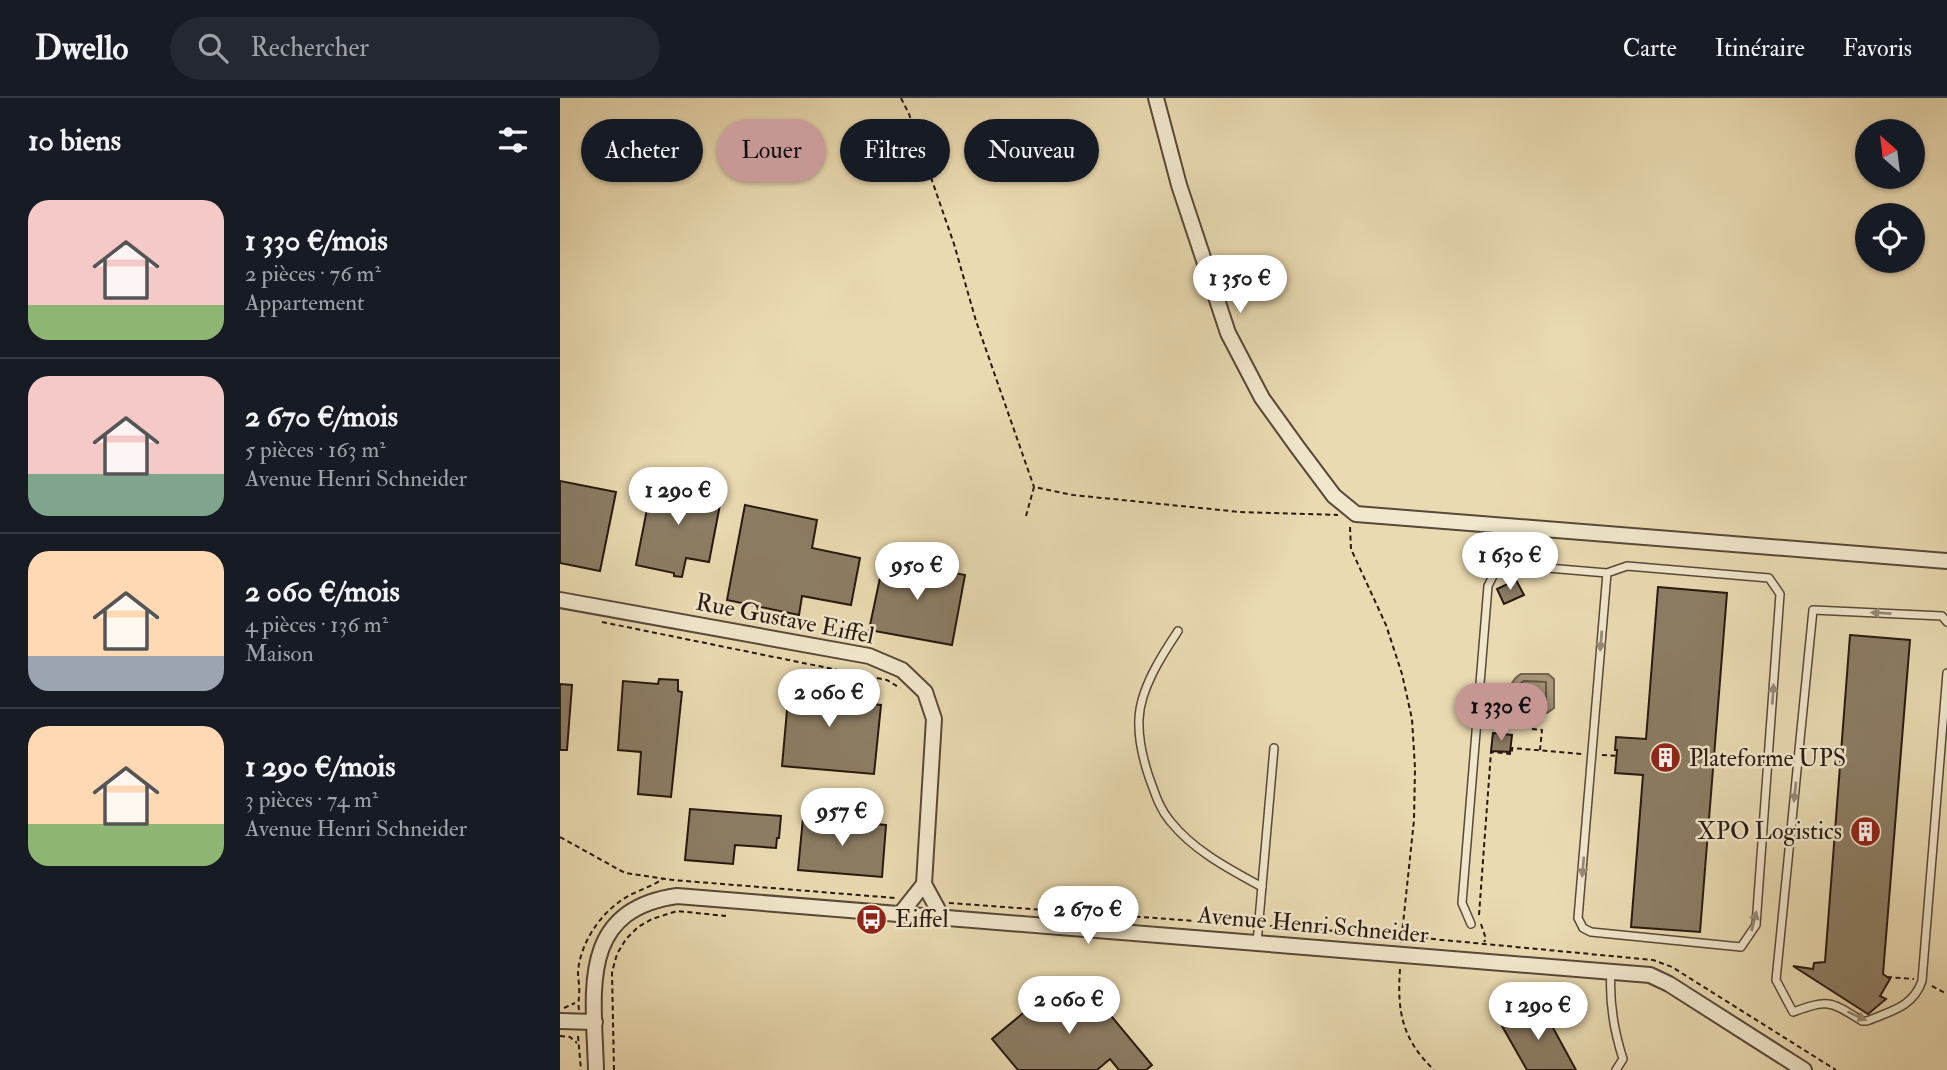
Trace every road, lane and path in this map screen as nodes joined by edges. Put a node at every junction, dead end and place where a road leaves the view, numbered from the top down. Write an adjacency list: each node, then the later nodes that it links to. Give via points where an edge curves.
1 (901, 98): 3 (path)
2 (1156, 98): 4 (street, via 1228,333 1262,398)
3 (1034, 487): 4 (path, via 1240,512); 5 (path)
4 (1353, 515): 6 (street); 29 (path, via 1351,549 1386,625 1412,719 1414,820)
5 (1026, 516)
6 (1947, 561)
7 (1607, 573): 17 (lane, one-way to 17); 17 (lane, one-way to 7, via 1578,918 1583,928 1741,947 1756,925 1780,594 1769,578 1627,566); 27 (lane, via 1512,565 1495,572 1488,586 1461,903)
8 (560, 600): 20 (street, Rue Gustave Eiffel, via 869,656 902,670 925,692 934,719)
9 (600, 621): 13 (path, via 887,680)
10 (1947, 622): 12 (lane, one-way to 12, via 1942,616 1813,610 1776,979 1793,1012 1832,1004 1867,1021 1909,1003 1920,988)
11 (1178, 631): 21 (lane, via 1158,660 1139,718 1142,753 1157,802 1187,839 1218,863)
12 (1947, 673)
13 (902, 689)
14 (1532, 729): 16 (path, via 1542,730)
15 (1274, 748): 21 (lane)
16 (1540, 750): 17 (path); 31 (path, via 1491,752 1479,916)
17 (1592, 754): 18 (path)
18 (1618, 756)
19 (560, 837): 23 (path, via 625,873)
20 (924, 884): 23 (street); 24 (street)
21 (1262, 887): 28 (lane)
22 (727, 898): 25 (street, Avenue Henri Schneider); 37 (street, Avenue Henri Schneider, via 660,898 635,908 614,925 597,960); 41 (path, via 725,916 677,911 652,919 626,939 612,972)
23 (912, 898): 25 (street)
24 (932, 900): 26 (street); 28 (path)
25 (901, 913): 26 (street, Avenue Henri Schneider)
26 (942, 917): 30 (street, Avenue Henri Schneider)
27 (1471, 924)
28 (1258, 926): 29 (path); 30 (lane)
29 (1401, 936): 32 (path)
30 (1256, 943): 32 (street, Avenue Henri Schneider)
31 (1484, 944)
32 (1401, 955): 33 (street, Avenue Henri Schneider); 42 (path, via 1400,1013 1414,1048)
33 (1611, 972): 43 (lane, via 1612,1005 1623,1059); 44 (street, Avenue Henri Schneider, via 1650,975 1669,984)
34 (577, 1002): 35 (path)
35 (560, 1010)
36 (560, 1021): 37 (street)
37 (595, 1023): 40 (street, Avenue Henri Schneider)
38 (560, 1036): 39 (path)
39 (578, 1043)
40 (596, 1070)
41 (614, 1070)
42 (1434, 1070)
43 (1616, 1070)
44 (1804, 1070)

